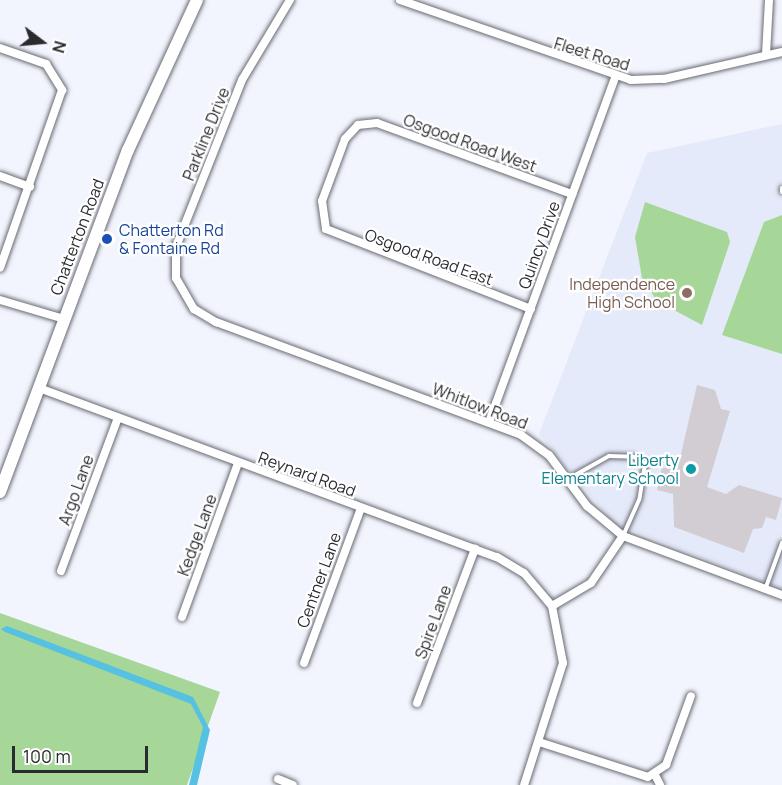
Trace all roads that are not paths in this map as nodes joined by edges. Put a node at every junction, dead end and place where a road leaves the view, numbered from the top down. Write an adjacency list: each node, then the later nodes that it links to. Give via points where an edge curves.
1 (197, 0): 17 (main road, Chatterton Road, via 148,101)
2 (290, 0): 14 (street, Parkline Drive, via 256,55 221,128 176,247)
3 (400, 0): 8 (street, Fleet Road)
4 (769, 0): 7 (street)
5 (0, 48): 10 (street, via 46,64 59,78 61,103)
6 (782, 52): 7 (street, Fleet Road)
7 (766, 54): 8 (street, Fleet Road, via 663,79)
8 (615, 78): 11 (street, Quincy Drive)
9 (0, 176): 10 (street)
10 (30, 187): 13 (street)
11 (572, 194): 12 (street, Osgood Road West, via 383,125 358,125 345,140 322,201); 16 (street, Quincy Drive)
12 (323, 224): 16 (street, Osgood Road East, via 340,238)
13 (0, 268)
14 (179, 288): 20 (street, Whitlow Road, via 194,309 216,322)
15 (0, 300): 17 (street)
16 (531, 309): 20 (street, Quincy Drive)
17 (64, 319): 18 (main road, Chatterton Road)
18 (39, 388): 19 (street, Reynard Road); 23 (main road, Chatterton Road)
19 (117, 418): 21 (street, Reynard Road); 28 (street, Argo Lane)
20 (489, 422): 22 (street, Whitlow Road, via 541,448)
21 (238, 463): 24 (street, Reynard Road); 32 (street, Kedge Lane)
22 (568, 479): 25 (street, Whitlow Road, via 602,521); 25 (lane, via 609,456 634,457 645,464 639,500)
23 (0, 492)
24 (361, 507): 27 (street, Reynard Road); 33 (street, Centner Lane)
25 (623, 536): 29 (street, Whitlow Road); 31 (street, via 591,583)
26 (782, 543): 29 (lane)
27 (474, 549): 31 (street, Reynard Road, via 524,573); 35 (street, Spire Lane)
28 (61, 571)
29 (765, 589): 30 (street, Whitlow Road)
30 (782, 595)
31 (552, 606): 36 (street, via 563,663)
32 (182, 617)
33 (304, 663)
34 (691, 696): 37 (street, via 670,758)
35 (417, 703)
36 (539, 742): 37 (street, via 632,776); 40 (street)
37 (655, 775): 41 (street)
38 (278, 779): 39 (street)
39 (293, 785)
40 (524, 785)
41 (660, 785)

